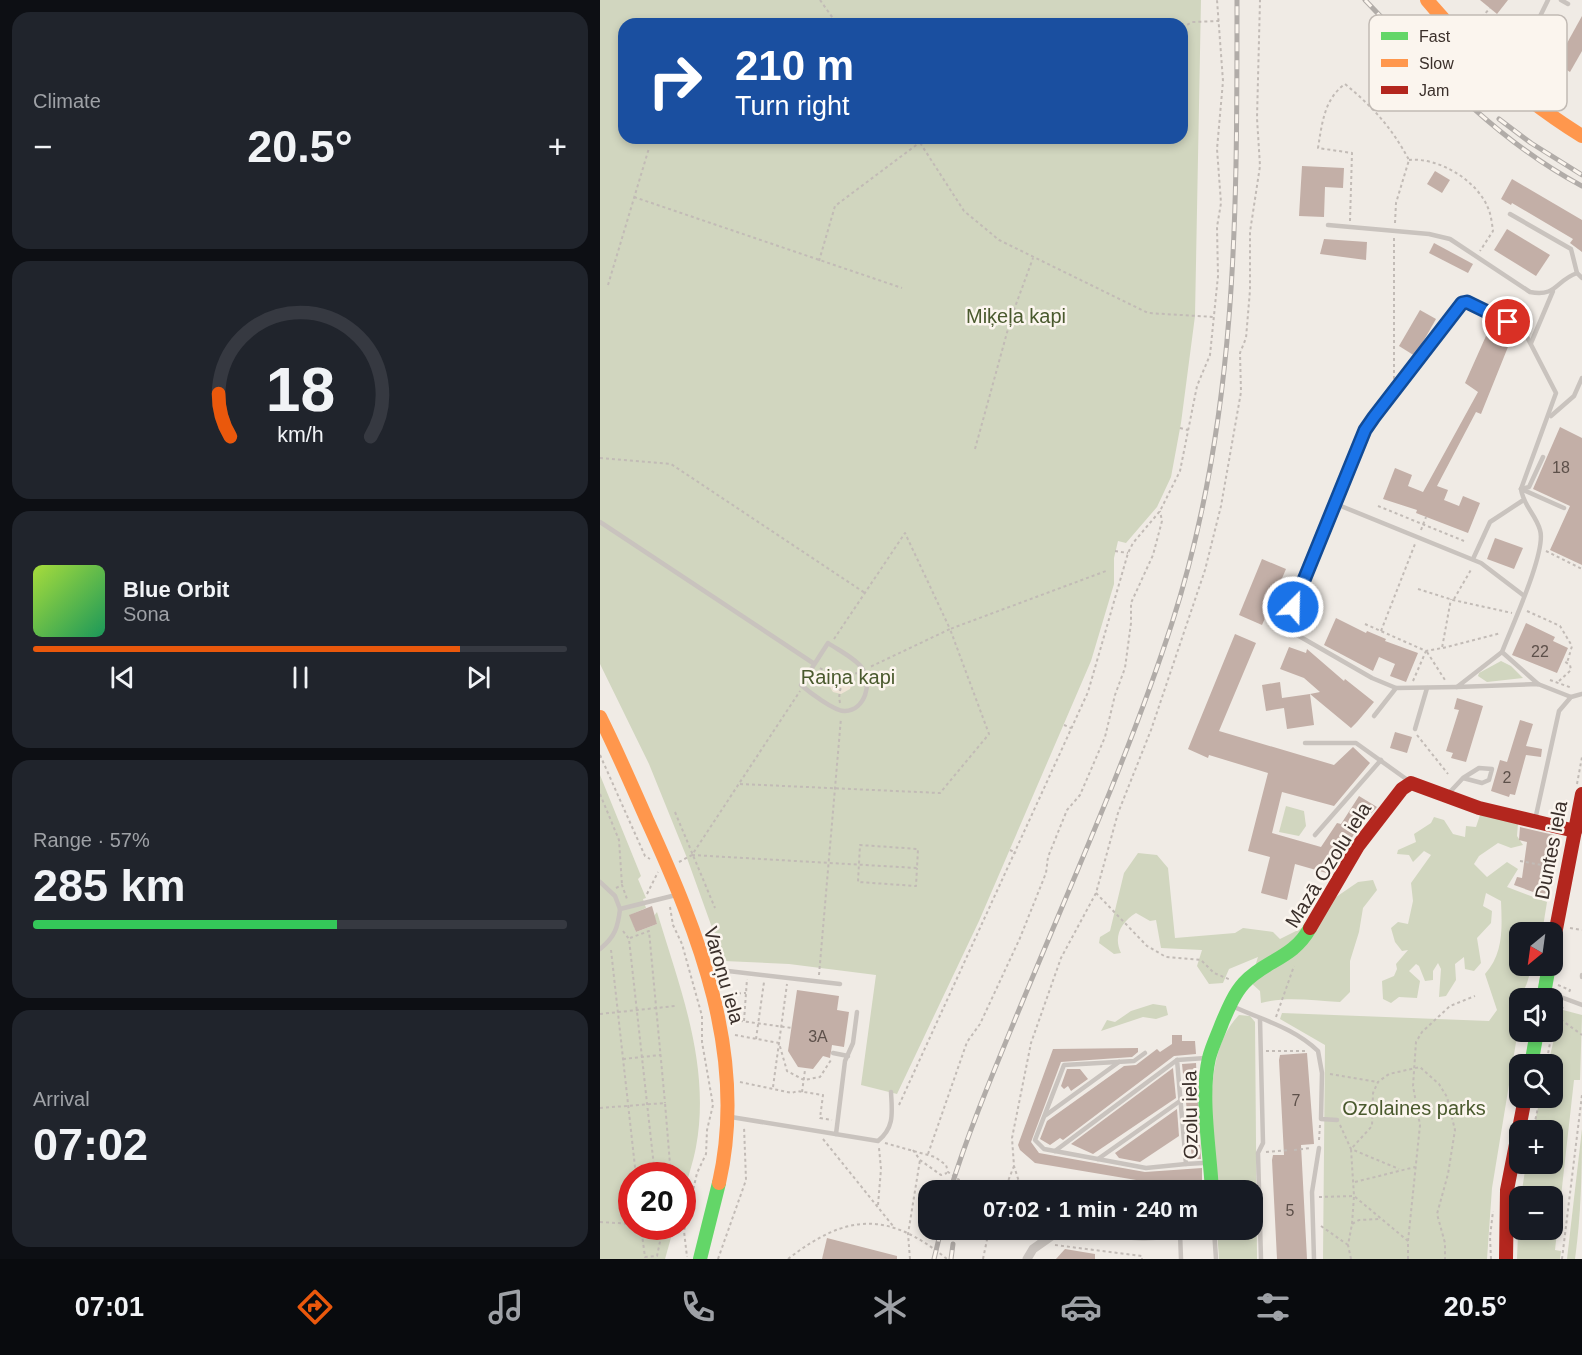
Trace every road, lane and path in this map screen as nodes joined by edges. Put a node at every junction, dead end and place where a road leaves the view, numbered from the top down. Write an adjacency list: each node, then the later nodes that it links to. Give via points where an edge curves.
1 (820, 0): 12 (path)
2 (1217, 0): 13 (path)
3 (1260, 0): 128 (path, via 1260,166 1250,232 1250,290 1246,338 1240,353 1241,392 1221,506 1205,570 1151,730 1118,813)
4 (1428, 0): 9 (street)
5 (1548, 0): 11 (lane)
6 (1562, 0): 7 (lane)
7 (1568, 4)
8 (1490, 8): 10 (path)
9 (1440, 15)
10 (1484, 15)
11 (1541, 15)
12 (833, 18)
13 (1219, 21): 14 (path); 38 (path, via 1223,81 1217,149 1221,203)
14 (1188, 26)
15 (1369, 104): 28 (path, via 1345,84 1335,92 1323,117 1318,148 1352,153)
16 (1376, 111): 24 (path)
17 (1545, 111): 19 (street)
18 (1551, 111): 19 (lane)
19 (1550, 115): 20 (street)
20 (1582, 136)
21 (917, 144): 32 (path, via 835,206)
22 (921, 144): 31 (path, via 964,211 999,240)
23 (649, 148): 25 (path)
24 (1409, 160): 29 (path, via 1396,203); 30 (path, via 1424,158 1454,170 1488,207 1493,231)
25 (634, 197): 32 (path); 35 (path)
26 (1510, 214): 33 (lane, via 1571,249)
27 (1328, 225): 28 (lane)
28 (1350, 228): 29 (lane)
29 (1394, 233): 30 (lane, via 1450,239); 41 (path)
30 (1477, 256): 37 (lane, via 1530,292 1542,295)
31 (1033, 258): 38 (path, via 1148,313); 45 (path, via 1017,300)
32 (819, 261): 36 (path)
33 (1576, 273): 34 (lane); 37 (lane)
34 (1582, 278)
35 (608, 285)
36 (902, 288)
37 (1553, 291): 39 (lane)
38 (1214, 316): 44 (path, via 1210,355 1197,386)
39 (1531, 343): 41 (lane, via 1524,331 1467,302 1456,310); 42 (lane, via 1556,393)
40 (1582, 378): 42 (lane, via 1574,396)
41 (1394, 391): 50 (lane, via 1365,430)
42 (1548, 418): 48 (lane)
43 (1180, 428): 44 (path)
44 (1188, 430): 53 (path, via 1180,471)
45 (975, 448)
46 (1543, 457): 48 (lane, via 1529,487)
47 (600, 458): 66 (path, via 671,464)
48 (1521, 489): 49 (lane); 52 (lane)
49 (1522, 501): 59 (lane, via 1540,529); 62 (lane, via 1490,522)
50 (1336, 504): 57 (lane); 89 (lane, via 1285,628)
51 (1378, 506): 56 (path)
52 (1564, 508)
53 (1160, 511): 61 (path); 212 (path, via 1162,520 1153,555 1131,603 1125,668 1105,738 1080,795 1067,810 1015,949 968,1042)
54 (1426, 517): 56 (path)
55 (600, 522): 79 (lane)
56 (1423, 525): 57 (path); 58 (path)
57 (1418, 537): 62 (lane); 73 (path)
58 (1464, 542)
59 (1541, 548): 63 (path); 67 (lane)
60 (1115, 551): 61 (path)
61 (1128, 553): 99 (path, via 1098,662)
62 (1474, 561): 67 (lane); 68 (path)
63 (1582, 569)
64 (1106, 571): 72 (path)
65 (1418, 589): 68 (path)
66 (865, 593): 72 (path, via 905,533); 75 (path)
67 (1523, 595): 69 (lane)
68 (1452, 600): 70 (path); 76 (path)
69 (1519, 608): 70 (lane); 84 (path, via 1560,626 1572,646 1565,662 1571,670)
70 (1516, 614): 74 (lane)
71 (1365, 624): 73 (path)
72 (950, 629): 80 (path); 108 (path, via 989,734 940,793)
73 (1381, 631): 77 (path)
74 (1510, 631): 76 (path); 78 (lane)
75 (830, 645): 79 (lane, via 825,645); 80 (lane)
76 (1442, 648): 77 (path)
77 (1426, 651): 87 (path); 90 (path)
78 (1502, 652): 85 (lane); 88 (lane)
79 (813, 663): 86 (lane)
80 (864, 670): 83 (path); 95 (lane, via 868,684 863,701)
81 (827, 672): 82 (path)
82 (833, 676): 83 (path, via 838,672); 92 (path, via 832,685)
83 (848, 677): 92 (path)
84 (1559, 681)
85 (1538, 684): 88 (lane); 94 (lane)
86 (802, 687): 95 (lane); 107 (path)
87 (1450, 687): 88 (lane); 91 (lane)
88 (1456, 687)
89 (1396, 688): 90 (lane); 96 (lane)
90 (1411, 688): 91 (lane)
91 (1427, 688): 100 (lane)
92 (840, 690): 95 (path)
93 (1582, 694): 94 (lane)
94 (1571, 698): 113 (lane, via 1559,711)
95 (841, 711): 108 (path)
96 (1374, 716)
97 (600, 717): 122 (street, Varoņu iela)
98 (1064, 725): 99 (path)
99 (1071, 728): 117 (path)
100 (1415, 729): 104 (path)
101 (1305, 743): 103 (lane, via 1356,743)
102 (600, 755): 122 (path, via 645,856)
103 (1380, 760): 106 (lane); 115 (lane)
104 (1448, 774)
105 (1463, 778): 105 (lane, via 1482,783 1489,780 1492,769 1479,768); 111 (lane)
106 (1411, 783): 111 (street); 146 (street, Mazā Ozolu iela, via 1394,797 1358,846 1302,943)
107 (740, 784): 108 (path); 118 (path)
108 (836, 790): 120 (path)
109 (600, 794): 127 (path, via 620,840)
110 (1582, 794): 114 (street, Duntes iela)
111 (1448, 796): 113 (street)
112 (675, 812): 118 (path)
113 (1534, 822): 114 (street)
114 (1575, 831): 133 (street, Duntes iela)
115 (1315, 835)
116 (1010, 850): 117 (path)
117 (1016, 853): 153 (path)
118 (692, 855): 120 (path); 122 (path); 132 (path)
119 (1520, 861): 123 (path)
120 (830, 862): 121 (path); 145 (path)
121 (859, 863): 124 (path); 124 (path, via 860,845 918,849); 124 (path, via 858,882 916,886)
122 (663, 864): 129 (street, Varoņu iela)
123 (1542, 865)
124 (917, 868)
125 (663, 879): 130 (path, via 660,869)
126 (600, 882): 131 (lane, via 615,896)
127 (622, 885)
128 (1096, 893): 146 (path, via 1147,946 1166,957 1201,960 1214,974); 229 (path, via 1061,958 1031,1043 1012,1138)
129 (674, 896): 130 (lane); 143 (street, Varoņu iela); 256 (path, via 673,925 702,1016 702,1042 713,1105 706,1154 697,1173 684,1231)
130 (645, 903): 131 (lane)
131 (620, 909): 135 (lane)
132 (715, 909)
133 (1557, 922)
134 (1567, 927): 136 (path)
135 (617, 929): 137 (path, via 626,932); 138 (lane)
136 (1582, 930)
137 (629, 939): 157 (path, via 649,931); 158 (path)
138 (610, 941): 139 (lane); 159 (path)
139 (600, 949)
140 (1294, 966): 165 (path)
141 (747, 974): 142 (lane); 143 (lane, via 728,972); 148 (path)
142 (765, 976): 144 (lane); 167 (path)
143 (708, 978): 202 (street, Varoņu iela, via 724,1046)
144 (788, 978): 145 (lane); 168 (path)
145 (818, 981): 147 (lane)
146 (1246, 981): 154 (street, Ozolu iela)
147 (840, 984)
148 (746, 993): 149 (path); 164 (path)
149 (726, 994)
150 (1475, 996): 185 (path, via 1450,1006 1422,1032 1416,1042)
151 (1563, 1000): 155 (lane)
152 (941, 1001): 153 (path)
153 (946, 1003): 207 (path)
154 (1230, 1005): 162 (lane); 181 (street, Ozolu iela)
155 (1582, 1005)
156 (675, 1006): 157 (path)
157 (656, 1008): 158 (path); 178 (path)
158 (636, 1010): 159 (path); 180 (path)
159 (618, 1012): 161 (path); 182 (path)
160 (857, 1012): 179 (lane)
161 (600, 1014)
162 (1260, 1019): 165 (lane); 174 (lane)
163 (734, 1020): 164 (path)
164 (744, 1021): 167 (path)
165 (1274, 1021): 175 (lane)
166 (1563, 1022): 171 (path)
167 (758, 1023): 168 (path); 172 (path)
168 (782, 1026): 169 (path); 173 (path)
169 (792, 1028)
170 (735, 1035): 172 (path)
171 (1582, 1035)
172 (756, 1039): 173 (path)
173 (779, 1043): 188 (path, via 787,1071); 191 (path)
174 (1261, 1051): 175 (path); 219 (lane, via 1263,1143)
175 (1318, 1051): 187 (lane)
176 (835, 1053): 179 (lane); 188 (path, via 820,1077)
177 (1145, 1053): 184 (lane, via 1134,1061)
178 (661, 1055): 180 (path); 196 (path)
179 (848, 1056): 206 (lane)
180 (641, 1057): 182 (path); 197 (path)
181 (1209, 1058): 183 (lane); 236 (street, Ozolu iela, via 1206,1087)
182 (623, 1059): 198 (path)
183 (1177, 1060): 195 (lane); 218 (lane)
184 (1119, 1062): 201 (lane); 201 (lane, via 1064,1065)
185 (1413, 1067): 190 (path, via 1389,1074); 230 (path, via 1420,1125); 271 (path, via 1420,1067 1439,1084 1453,1112 1453,1144 1437,1214)
186 (805, 1070): 188 (path)
187 (1322, 1073): 190 (path); 204 (lane)
188 (804, 1080): 192 (path)
189 (740, 1082): 191 (path)
190 (1378, 1082): 214 (path, via 1373,1093 1372,1126)
191 (773, 1088): 192 (path)
192 (802, 1092): 206 (path, via 823,1095 820,1118)
193 (891, 1092): 207 (lane)
194 (1582, 1095): 273 (path)
195 (1180, 1101): 222 (lane); 228 (lane)
196 (665, 1102): 197 (path); 226 (path)
197 (646, 1104): 198 (path); 225 (path)
198 (628, 1106): 199 (path); 224 (path)
199 (600, 1108)
200 (1522, 1108): 272 (street, via 1507,1190)
201 (1045, 1116): 218 (lane, via 1035,1140 1044,1149)
202 (729, 1117): 203 (lane); 257 (street, Varoņu iela, via 722,1171)
203 (744, 1118): 208 (lane); 258 (path, via 746,1179)
204 (1321, 1119): 205 (lane); 211 (path)
205 (1337, 1120): 214 (path)
206 (838, 1121): 209 (lane)
207 (892, 1123): 210 (lane)
208 (816, 1130): 209 (lane); 240 (path)
209 (836, 1134): 210 (lane)
210 (878, 1141): 215 (path); 240 (path)
211 (1319, 1141)
212 (932, 1146): 220 (path); 221 (path)
213 (1319, 1148): 217 (path); 239 (lane)
214 (1351, 1149): 231 (path); 237 (path)
215 (913, 1150): 220 (path); 223 (path)
216 (1289, 1150): 219 (path)
217 (1294, 1150)
218 (1055, 1151): 222 (lane)
219 (1257, 1153): 267 (lane)
220 (928, 1154): 221 (path)
221 (935, 1156): 232 (path, via 946,1165)
222 (1098, 1159): 228 (lane, via 1146,1168)
223 (920, 1160): 232 (path, via 941,1175); 247 (path)
224 (634, 1162)
225 (653, 1162)
226 (670, 1162)
227 (1203, 1163): 228 (lane)
228 (1186, 1164)
229 (1014, 1166): 234 (path); 235 (path)
230 (1415, 1167): 231 (path); 254 (path)
231 (1399, 1169): 237 (path)
232 (948, 1173): 233 (path)
233 (958, 1180)
234 (1008, 1180)
235 (1018, 1180)
236 (1211, 1180)
237 (1355, 1182): 238 (path)
238 (1354, 1196): 239 (path); 241 (path); 245 (path)
239 (1312, 1198): 244 (lane)
240 (878, 1205): 246 (path)
241 (1378, 1219): 245 (path); 254 (path)
242 (600, 1222): 243 (path)
243 (618, 1223)
244 (1314, 1223): 255 (path); 268 (lane)
245 (1352, 1224): 255 (path)
246 (893, 1227): 247 (path); 259 (path, via 861,1223 833,1229)
247 (908, 1234): 260 (path); 261 (path, via 937,1248)
248 (643, 1240): 249 (path, via 645,1257 657,1256)
249 (661, 1240)
250 (987, 1240): 262 (path)
251 (1180, 1240): 265 (lane)
252 (1215, 1240): 266 (lane)
253 (1041, 1241): 263 (street); 264 (path)
254 (1408, 1241): 270 (path)
255 (1348, 1245): 269 (path)
256 (687, 1259)
257 (700, 1259)
258 (718, 1259)
259 (788, 1259)
260 (910, 1259)
261 (947, 1259)
262 (983, 1259)
263 (1027, 1259)
264 (1142, 1259)
265 (1181, 1259)
266 (1216, 1259)
267 (1261, 1259)
268 (1314, 1259)
269 (1351, 1259)
270 (1408, 1259)
271 (1445, 1259)
272 (1506, 1259)
273 (1563, 1259)

